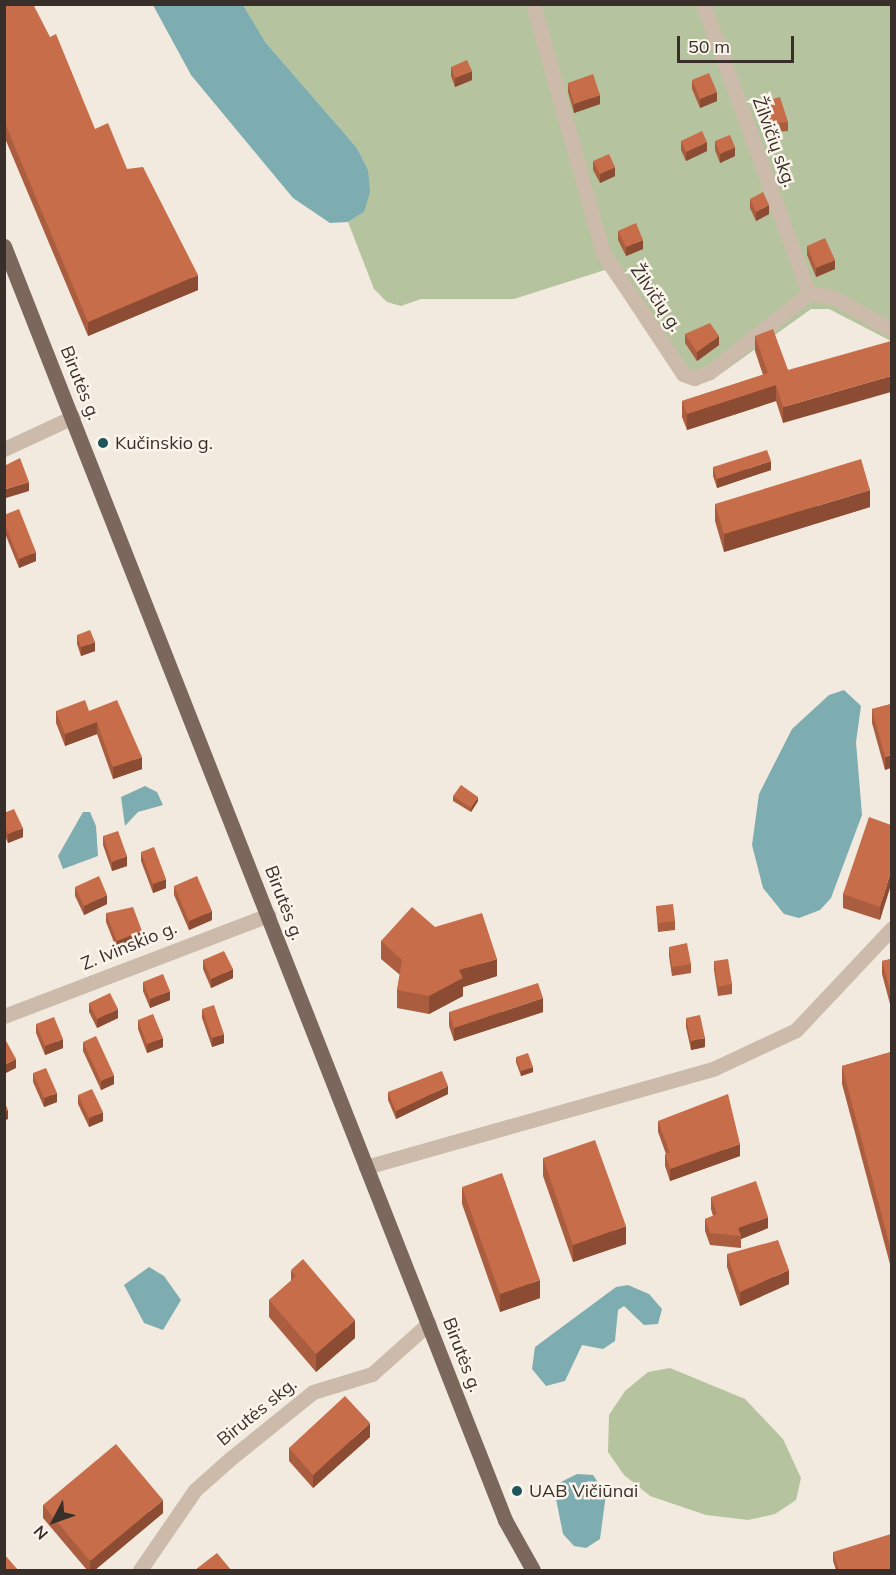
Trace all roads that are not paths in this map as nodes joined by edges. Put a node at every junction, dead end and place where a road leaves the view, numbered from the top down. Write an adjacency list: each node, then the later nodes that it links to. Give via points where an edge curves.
1 (533, 4): 4 (street, Žilvičių g., via 603,253 683,374 694,378 710,372)
2 (703, 4): 4 (street, Žilvičių skg.)
3 (4, 246): 6 (main road, Birutės g.)
4 (809, 293): 5 (street, via 832,297)
5 (891, 330)
6 (74, 417): 7 (street); 8 (main road, Birutės g.)
7 (4, 449)
8 (268, 915): 10 (street, Z. Ivinskio g.); 11 (main road, Birutės g.)
9 (891, 928): 11 (street, via 796,1030 715,1068)
10 (4, 1016)
11 (366, 1167): 12 (main road, Birutės g.)
12 (429, 1323): 13 (street, Birutės skg., via 372,1374 313,1392 231,1458 195,1490); 14 (main road, Birutės g., via 505,1520)
13 (140, 1570)
14 (533, 1570)

